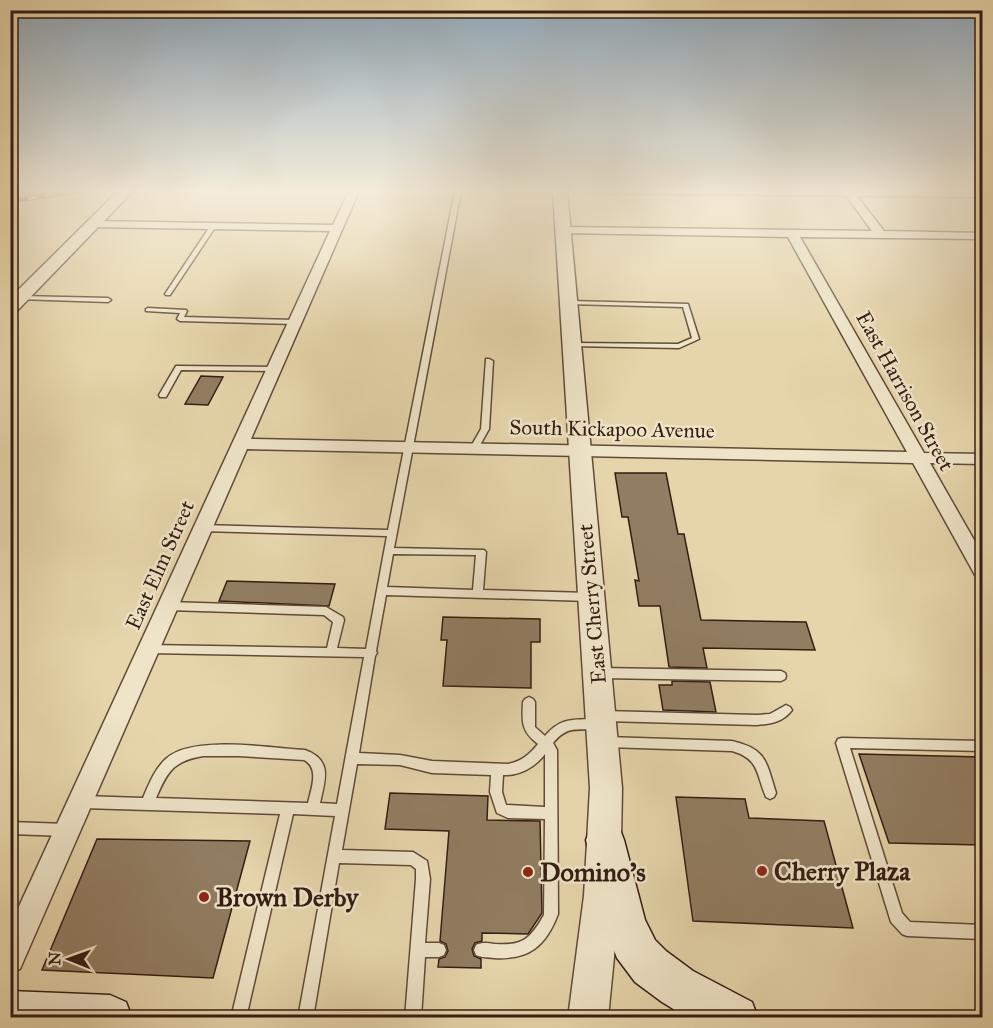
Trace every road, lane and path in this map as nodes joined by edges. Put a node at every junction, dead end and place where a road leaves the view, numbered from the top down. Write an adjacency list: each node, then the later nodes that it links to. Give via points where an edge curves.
1 (78, 239): 9 (street)
2 (204, 239): 7 (lane)
3 (332, 239): 12 (street, East Elm Street)
4 (449, 239): 18 (lane)
5 (565, 239): 10 (street, East Cherry Street)
6 (795, 239): 21 (street, East Harrison Street)
7 (168, 294)
8 (108, 300): 9 (lane)
9 (15, 303)
10 (570, 303): 13 (street, East Cherry Street); 13 (lane, via 686,305 696,339 679,346)
11 (148, 310): 12 (lane, via 184,311 180,319)
12 (295, 322): 15 (street, East Elm Street)
13 (572, 345): 20 (street, East Cherry Street)
14 (489, 362): 19 (lane, via 485,429)
15 (274, 369): 16 (lane, via 179,368); 17 (street, East Elm Street)
16 (163, 395)
17 (240, 444): 18 (street, South Kickapoo Avenue); 23 (street, East Elm Street)
18 (410, 448): 19 (street, South Kickapoo Avenue); 24 (lane)
19 (473, 450): 20 (street, South Kickapoo Avenue)
20 (580, 451): 21 (street, South Kickapoo Avenue); 29 (street, East Cherry Street)
21 (918, 458): 22 (street, South Kickapoo Avenue); 26 (street, East Harrison Street)
22 (982, 459)
23 (202, 528): 24 (lane); 30 (street, East Elm Street)
24 (392, 533): 25 (lane)
25 (389, 551): 27 (lane); 28 (lane, via 481,552)
26 (982, 570)
27 (382, 591): 28 (lane); 33 (lane)
28 (478, 593): 29 (lane)
29 (591, 597): 34 (street, East Cherry Street)
30 (168, 606): 31 (street, East Elm Street); 32 (lane, via 326,611 339,620)
31 (149, 649): 32 (lane); 44 (street, East Elm Street)
32 (331, 652): 33 (lane)
33 (372, 653): 41 (lane)
34 (598, 673): 35 (lane); 38 (street, East Cherry Street)
35 (781, 676)
36 (529, 702): 39 (lane, via 531,731)
37 (786, 710): 38 (lane, via 772,719)
38 (603, 727): 39 (lane, via 566,725 557,730); 43 (lane, via 743,748 757,756); 52 (street, East Cherry Street)
39 (548, 744): 42 (lane, via 523,766); 49 (lane)
40 (982, 746): 54 (lane, via 842,743 896,917 907,929)
41 (353, 758): 42 (lane); 48 (lane)
42 (497, 770): 49 (lane, via 496,792 501,809)
43 (770, 794)
44 (81, 802): 45 (lane); 51 (street, East Elm Street)
45 (147, 804): 46 (lane); 47 (lane, via 158,779 178,757 210,751 305,755 313,759 320,773)
46 (288, 808): 47 (lane); 61 (lane)
47 (313, 809): 48 (lane)
48 (343, 810): 53 (lane)
49 (552, 813): 57 (lane, via 550,918 524,950)
50 (10, 828): 51 (lane)
51 (68, 830): 58 (street, East Elm Street)
52 (605, 840): 64 (street, East Cherry Street); 65 (main road, via 633,944 651,967 695,997)
53 (335, 856): 55 (lane, via 413,859 422,866); 62 (lane)
54 (982, 932)
55 (417, 950): 56 (lane); 63 (lane)
56 (440, 950)
57 (481, 950)
58 (10, 959)
59 (10, 1014): 60 (main road)
60 (110, 1017)
61 (238, 1017)
62 (305, 1017)
63 (413, 1017)
64 (588, 1017)
65 (736, 1017)

